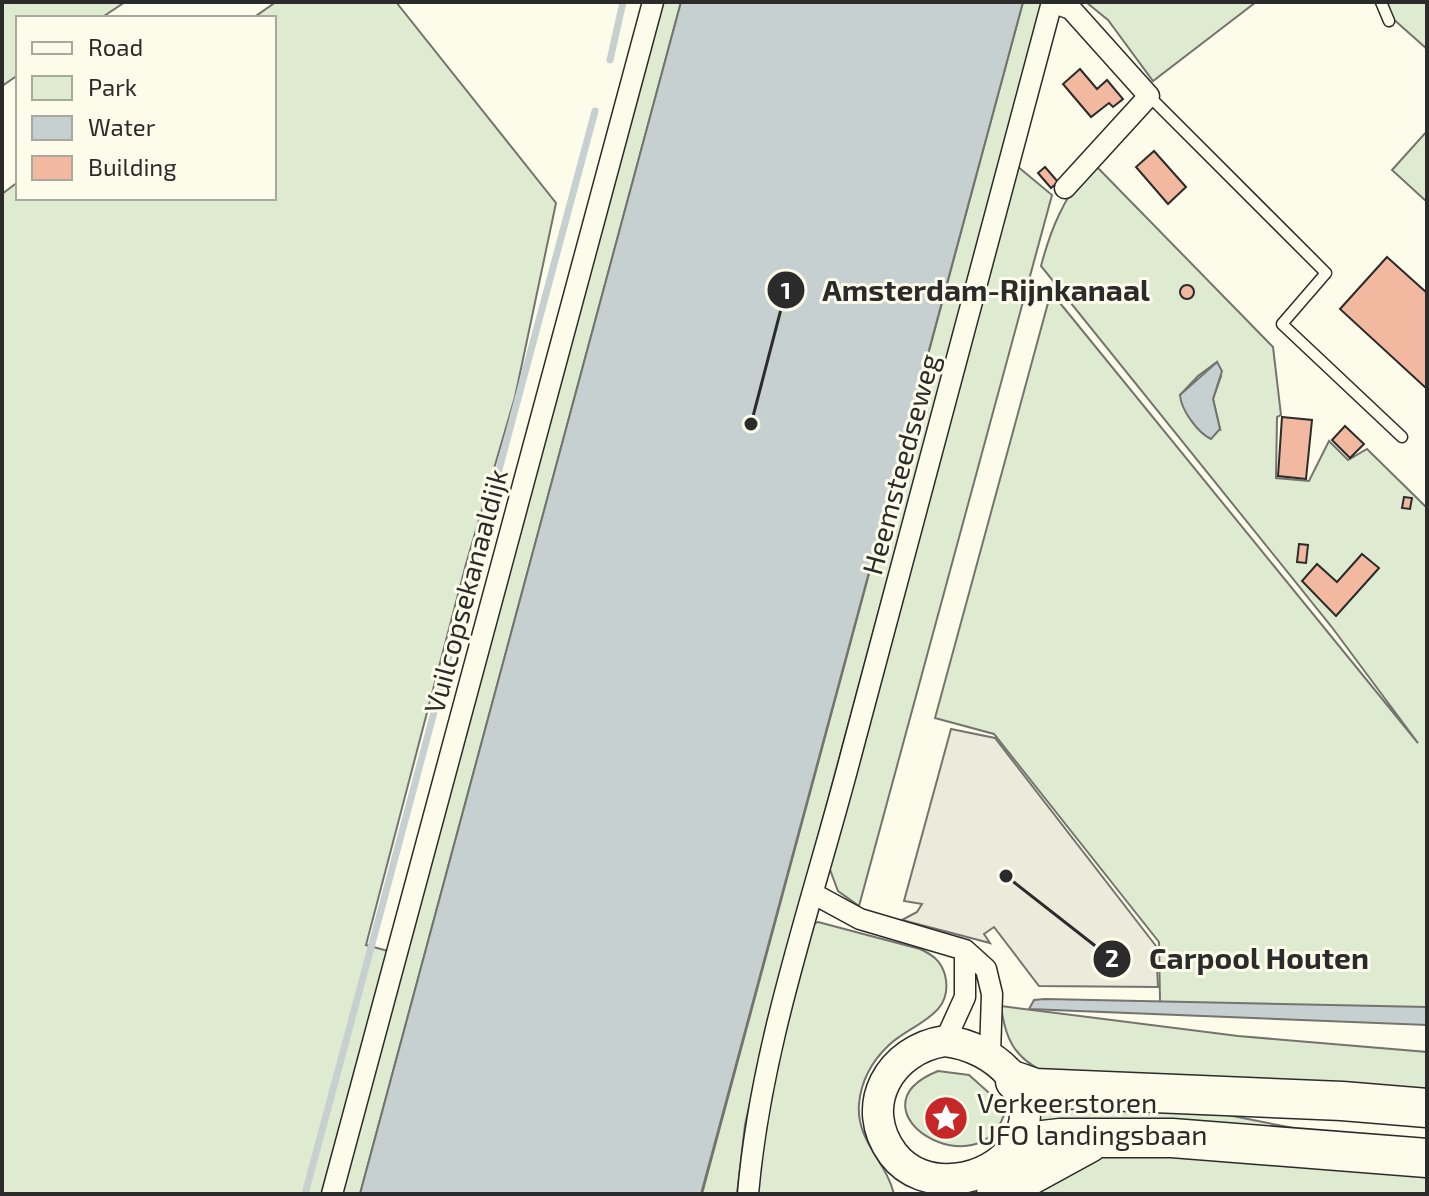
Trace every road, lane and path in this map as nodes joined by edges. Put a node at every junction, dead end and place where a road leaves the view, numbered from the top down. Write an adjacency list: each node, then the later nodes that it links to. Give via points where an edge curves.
1 (653, 2): 18 (street, Vuilcopsekanaaldijk)
2 (1052, 2): 5 (street, Heemsteedseweg, via 1071,9); 8 (street, Heemsteedseweg)
3 (1381, 2): 4 (lane)
4 (1389, 21)
5 (1149, 96): 6 (street); 7 (lane, via 1326,273 1282,324)
6 (1065, 188)
7 (1402, 437)
8 (814, 894): 9 (street, via 860,919); 19 (street, Heemsteedseweg, via 754,1124)
9 (965, 950): 10 (street, via 965,997); 11 (street, via 986,969)
10 (945, 1041): 11 (main road, via 977,1047); 16 (main road, via 901,1059 883,1087 879,1123)
11 (1003, 1067): 12 (highway, via 1035,1088); 14 (main road, via 1025,1109)
12 (1427, 1108)
13 (1098, 1138): 14 (highway); 15 (highway, via 1172,1138); 21 (highway)
14 (1016, 1143): 17 (main road, via 990,1170)
15 (1427, 1158)
16 (898, 1160): 17 (main road); 20 (main road)
17 (954, 1186)
18 (332, 1194)
19 (748, 1194)
20 (916, 1194)
21 (996, 1194)

